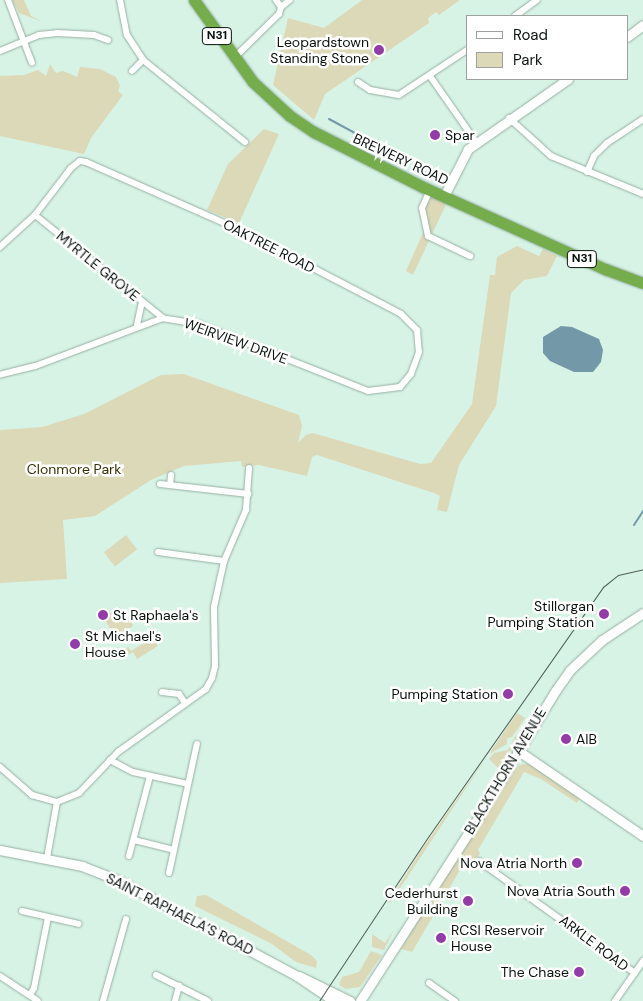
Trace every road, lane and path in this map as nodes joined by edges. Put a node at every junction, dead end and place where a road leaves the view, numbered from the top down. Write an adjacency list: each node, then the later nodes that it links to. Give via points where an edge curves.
1 (8, 0): 11 (street)
2 (120, 0): 16 (street, via 127,35)
3 (194, 0): 15 (highway, BREWERY ROAD / N31)
4 (276, 0): 7 (street)
5 (290, 0): 7 (street)
6 (537, 0): 8 (street)
7 (281, 7): 15 (street, via 279,14)
8 (515, 15)
9 (643, 25): 10 (street)
10 (628, 36)
11 (24, 40): 12 (street, via 39,35 78,33); 13 (street); 17 (street)
12 (108, 40)
13 (0, 51)
14 (466, 51): 19 (street)
15 (234, 58): 27 (highway, BREWERY ROAD / N31, via 270,98 314,132)
16 (143, 60): 18 (street); 24 (street)
17 (32, 63)
18 (132, 71)
19 (430, 76): 21 (street, via 395,96 370,90); 25 (street)
20 (566, 80): 22 (street)
21 (358, 82)
22 (509, 118): 25 (street); 26 (street, via 540,148)
23 (643, 120): 26 (street, via 606,143 594,156)
24 (245, 142)
25 (476, 142): 29 (street, via 466,152)
26 (587, 172): 28 (street)
27 (430, 190): 29 (highway, BREWERY ROAD / N31); 32 (street, via 422,208 428,236)
28 (643, 194)
29 (444, 196): 33 (highway, BREWERY ROAD / N31)
30 (34, 215): 31 (street); 34 (street, MYRTLE GROVE); 37 (street, OAKTREE ROAD, via 71,168 80,161 86,162 211,217 401,314 417,330 419,352)
31 (0, 247)
32 (470, 256)
33 (643, 283)
34 (142, 302): 35 (street, MYRTLE GROVE); 36 (street)
35 (163, 318): 36 (street, WEIRVIEW DRIVE); 37 (street, WEIRVIEW DRIVE, via 199,324 368,391 400,387)
36 (136, 325): 38 (street, WEIRVIEW DRIVE, via 35,366)
37 (411, 374)
38 (0, 375)
39 (249, 468): 43 (street)
40 (171, 475): 42 (street)
41 (160, 484): 42 (street)
42 (170, 486): 43 (street)
43 (248, 494): 45 (street, via 243,521)
44 (158, 552): 45 (street)
45 (224, 561): 48 (street, via 214,607 215,666 206,689)
46 (643, 613): 50 (street, BLACKTHORN AVENUE, via 606,636 570,670)
47 (162, 692): 48 (street, via 179,694)
48 (185, 703): 51 (street)
49 (197, 744): 54 (street)
50 (517, 750): 56 (street); 82 (street, BLACKTHORN AVENUE, via 479,816)
51 (110, 760): 53 (street, via 119,767); 55 (street, via 79,793)
52 (0, 766): 55 (street, via 32,795)
53 (150, 776): 54 (street); 57 (street)
54 (188, 784): 59 (street)
55 (57, 802): 61 (street)
56 (643, 836)
57 (134, 840): 59 (street); 60 (street)
58 (0, 850): 61 (street, SAINT RAPHAELA’S ROAD)
59 (174, 850): 63 (street)
60 (129, 856)
61 (47, 858): 72 (street, SAINT RAPHAELA’S ROAD, via 120,881)
62 (479, 861): 69 (street, ARKLE ROAD)
63 (169, 873)
64 (22, 911): 65 (street)
65 (48, 917): 67 (street); 75 (street)
66 (126, 919): 77 (street)
67 (79, 924)
68 (643, 961): 69 (street)
69 (635, 973): 84 (street)
70 (156, 975): 74 (street)
71 (0, 976): 75 (street)
72 (297, 976): 80 (street, SAINT RAPHAELA’S ROAD); 81 (street, SAINT RAPHAELA’S ROAD, via 306,977)
73 (429, 983): 83 (street)
74 (179, 986): 78 (street); 79 (street)
75 (30, 995): 76 (street)
76 (38, 1001)
77 (103, 1001)
78 (176, 1001)
79 (208, 1001)
80 (334, 1001)
81 (350, 1001)
82 (360, 1001)
83 (455, 1001)
84 (615, 1001)

